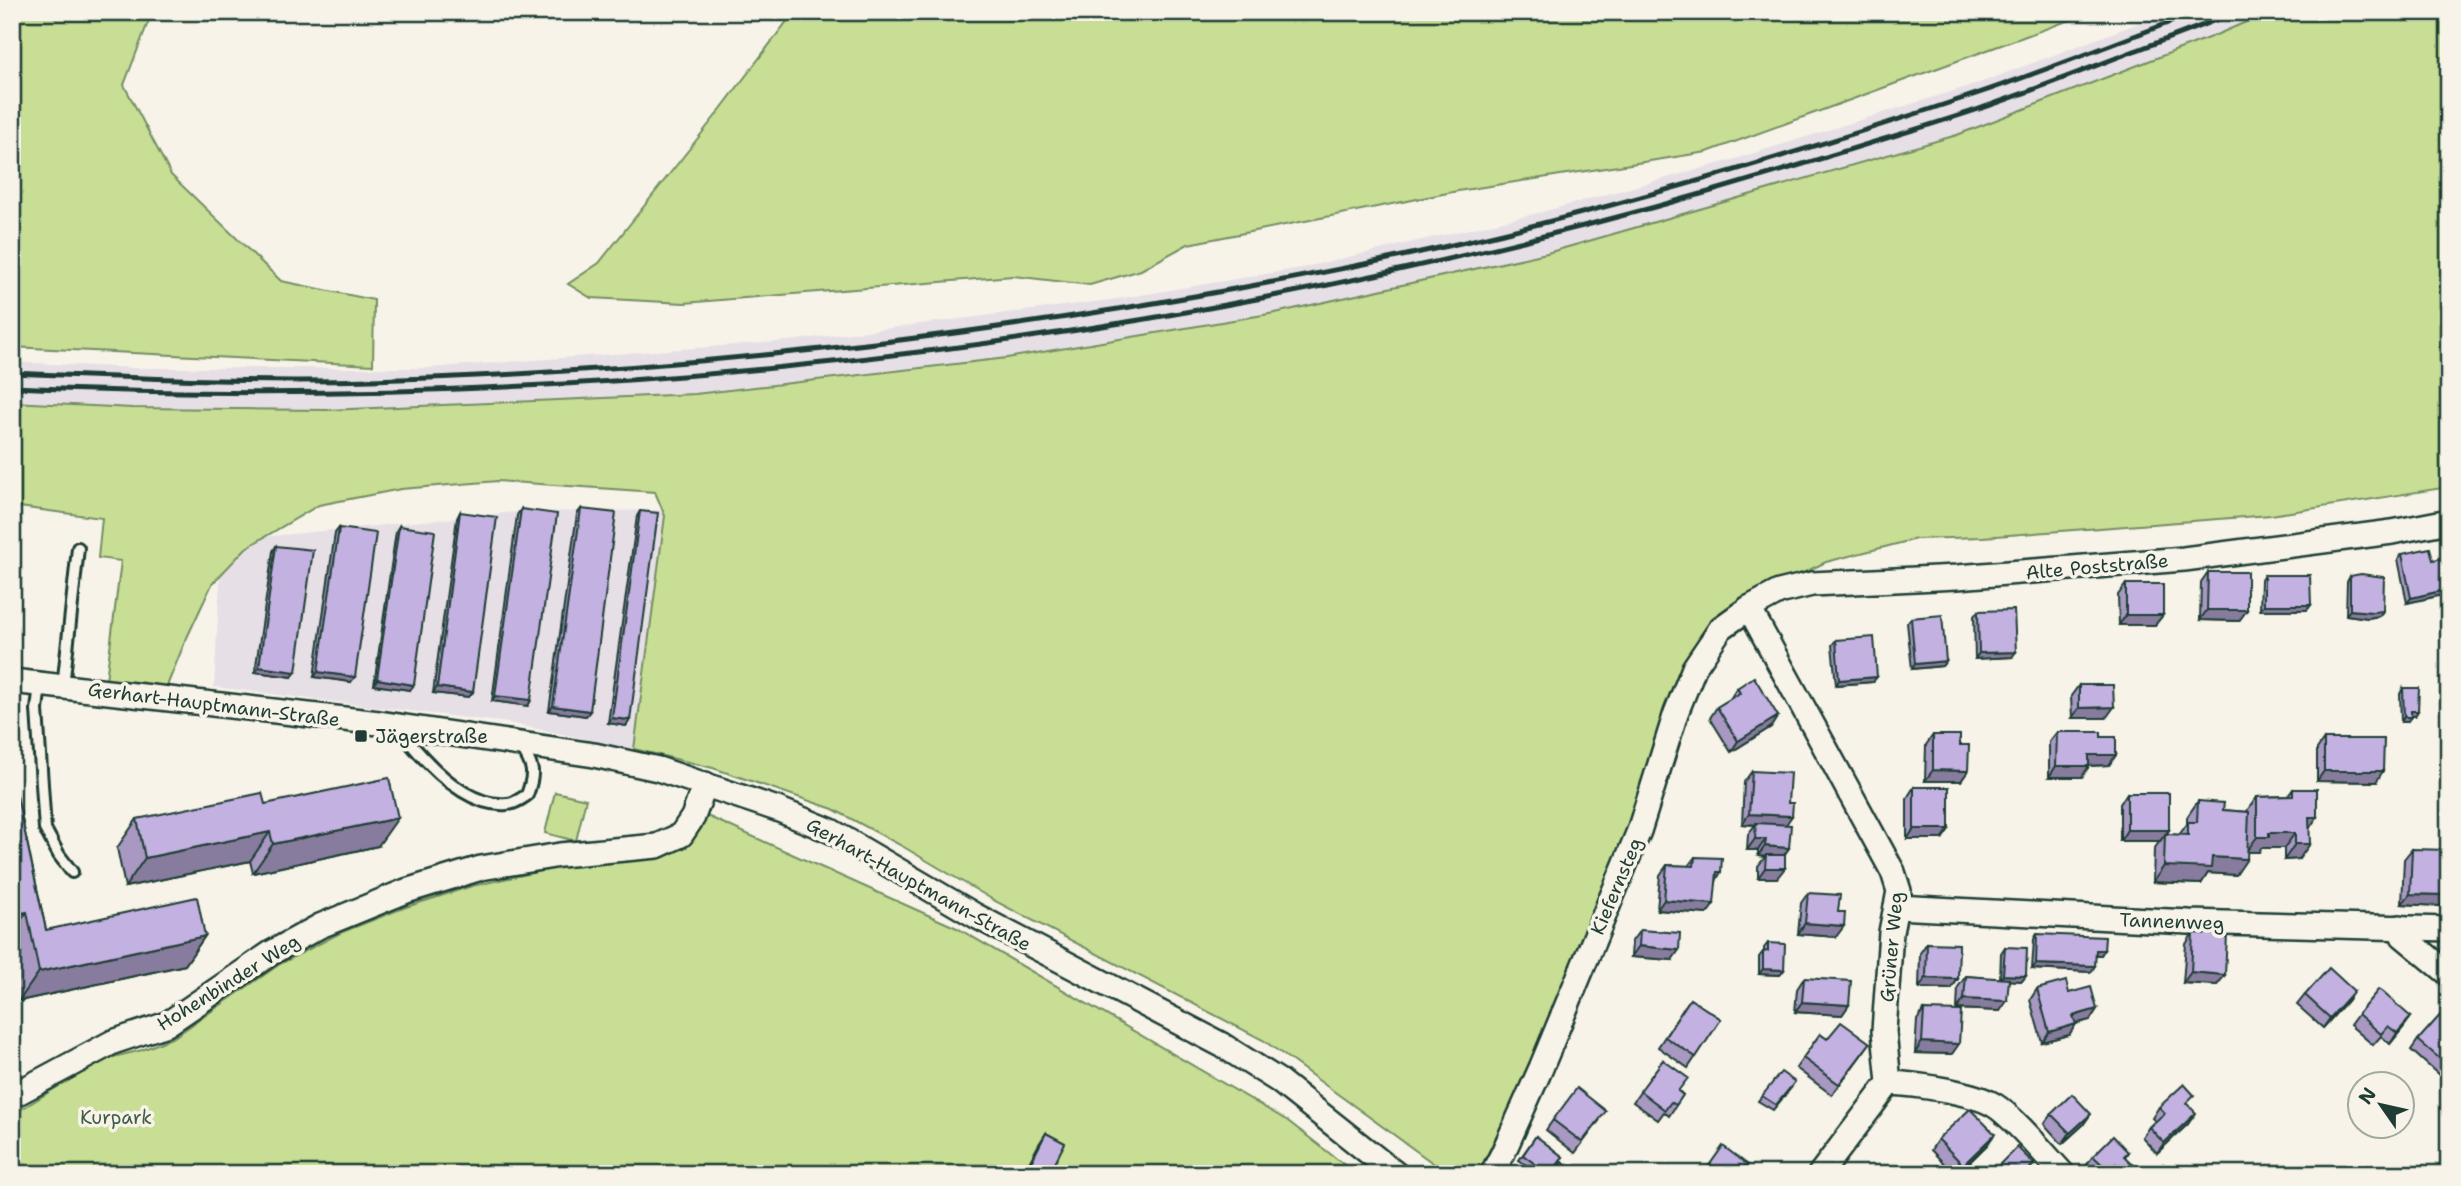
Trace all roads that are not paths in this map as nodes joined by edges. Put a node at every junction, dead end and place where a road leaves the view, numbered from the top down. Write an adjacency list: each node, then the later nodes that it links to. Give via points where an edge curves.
1 (2449, 522): 3 (street, Alte Poststraße, via 2184,559 1812,584 1779,592)
2 (78, 548): 6 (lane)
3 (1749, 608): 11 (street, Grüner Weg, via 1893,872 1899,891); 18 (street, Kiefernsteg, via 1721,628 1694,668 1639,831)
4 (12, 681): 5 (street, Gerhart-Hauptmann-Straße)
5 (40, 684): 6 (street, Gerhart-Hauptmann-Straße); 10 (lane, via 37,710 45,829)
6 (63, 687): 7 (street, Gerhart-Hauptmann-Straße)
7 (396, 726): 8 (street, Gerhart-Hauptmann-Straße); 8 (lane, via 440,774 489,804 510,804 527,795 534,777)
8 (520, 744): 9 (street, Gerhart-Hauptmann-Straße, via 594,755)
9 (705, 784): 16 (street, Hohenbinder Weg, via 681,835 657,846 560,855 481,869 405,891 320,926 271,953 167,1024 113,1042); 17 (street, Gerhart-Hauptmann-Straße, via 831,831 976,916 1223,1045 1279,1081)
10 (72, 872)
11 (1896, 907): 12 (street, Tannenweg); 15 (street, Grüner Weg, via 1884,1031)
12 (2400, 927): 13 (street, Tannenweg); 14 (street, via 2403,936)
13 (2449, 929)
14 (2449, 974)
15 (1889, 1083): 19 (street); 20 (street, via 1976,1097 1996,1105)
16 (12, 1096)
17 (1396, 1174)
18 (1492, 1174)
19 (1820, 1174)
20 (2063, 1174)

